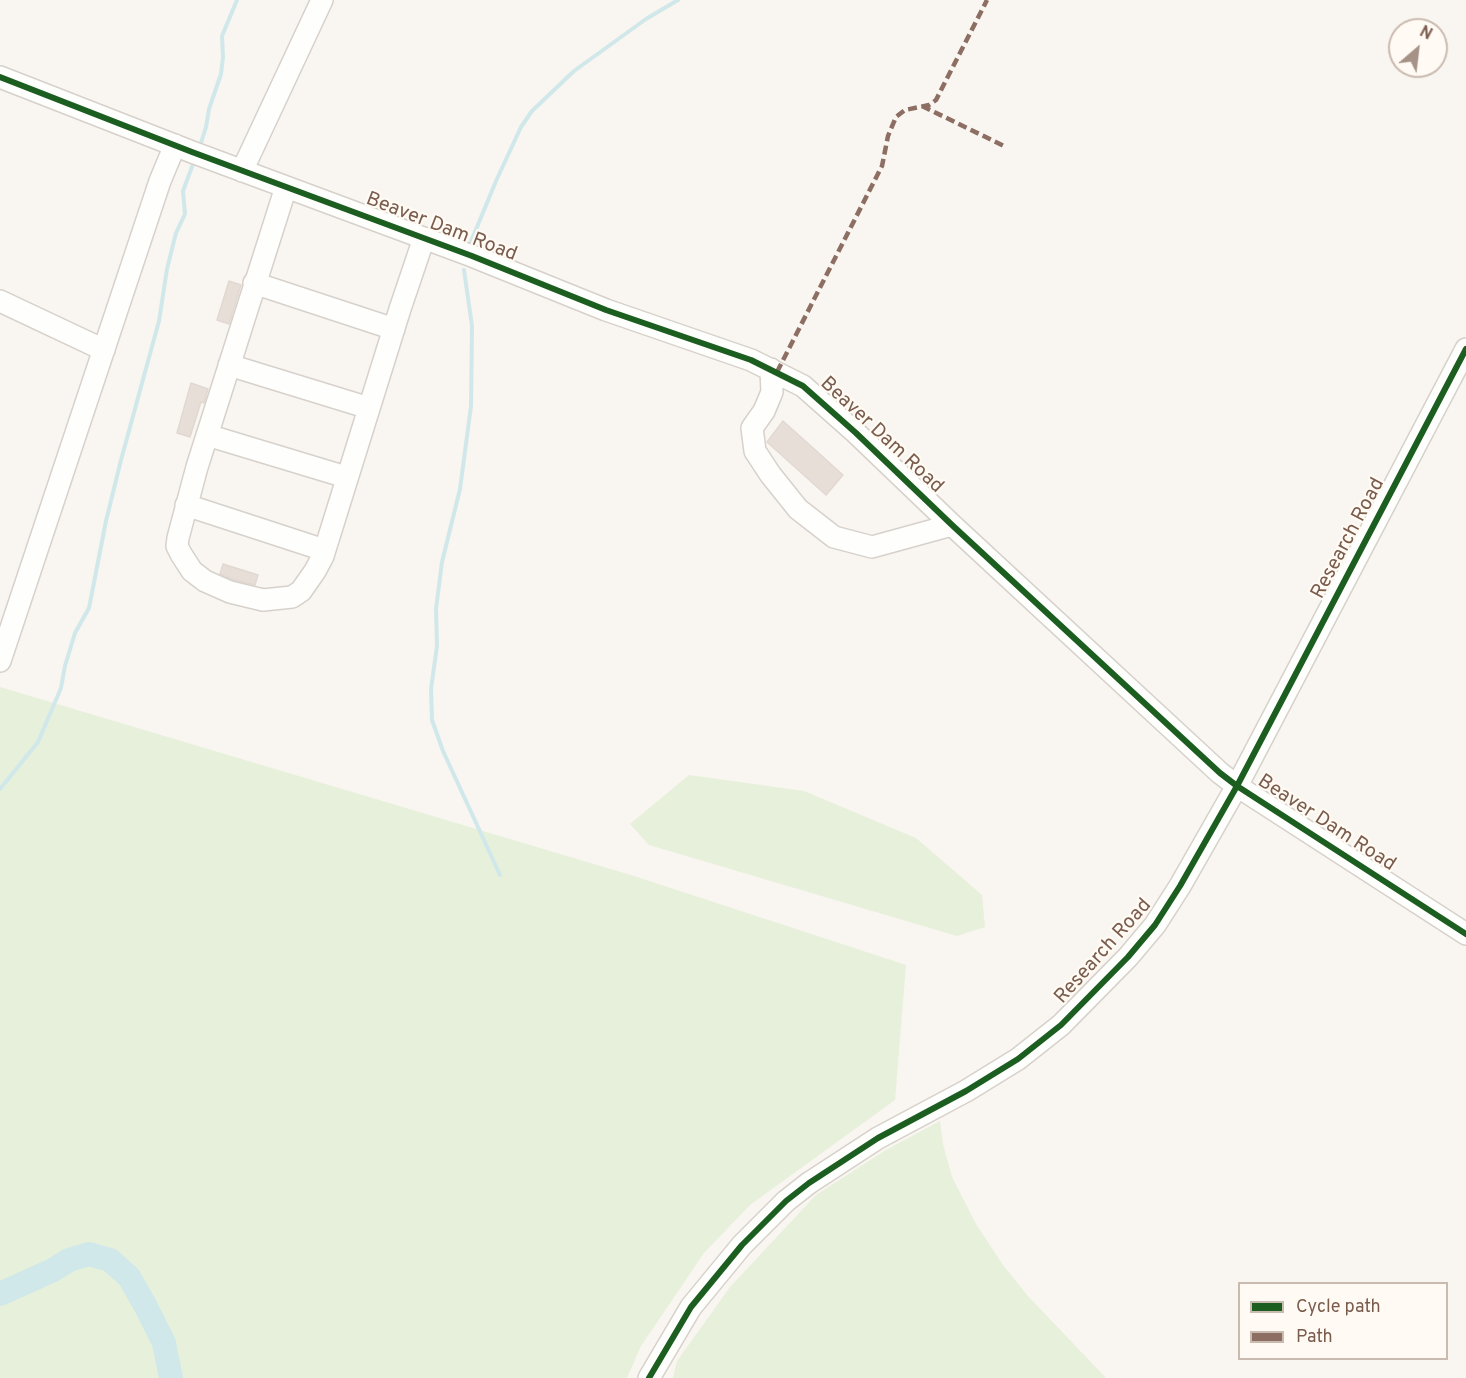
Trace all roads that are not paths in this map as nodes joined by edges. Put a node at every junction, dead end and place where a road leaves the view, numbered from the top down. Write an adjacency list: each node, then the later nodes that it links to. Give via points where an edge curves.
1 (322, 0): 4 (street)
2 (0, 77): 3 (street, Beaver Dam Road)
3 (175, 145): 4 (street, Beaver Dam Road); 11 (street)
4 (242, 171): 5 (street, Beaver Dam Road)
5 (286, 187): 6 (street, Beaver Dam Road); 7 (street)
6 (424, 238): 9 (street); 13 (street, Beaver Dam Road, via 606,310)
7 (254, 283): 9 (street); 12 (street)
8 (0, 301): 11 (street)
9 (394, 329): 14 (street)
10 (1466, 349): 21 (street, Research Road)
11 (104, 350): 20 (street)
12 (229, 365): 14 (street); 15 (street)
13 (771, 369): 18 (street, Beaver Dam Road, via 803,387 830,409); 18 (street, via 772,392 752,428 755,451 798,509 834,537 872,547)
14 (369, 408): 16 (street)
15 (207, 435): 16 (street); 17 (street)
16 (346, 477): 19 (street)
17 (186, 505): 19 (street); 19 (street, via 177,546 181,554 192,571 230,592 263,600 292,597 307,583)
18 (952, 525): 21 (street, Beaver Dam Road)
19 (324, 550)
20 (0, 662)
21 (1237, 786): 22 (street, Beaver Dam Road); 23 (street, Research Road, via 1180,886 1128,957 1052,1033 1018,1059 966,1092 878,1138 786,1202 742,1245 691,1307)
22 (1466, 934)
23 (649, 1378)

